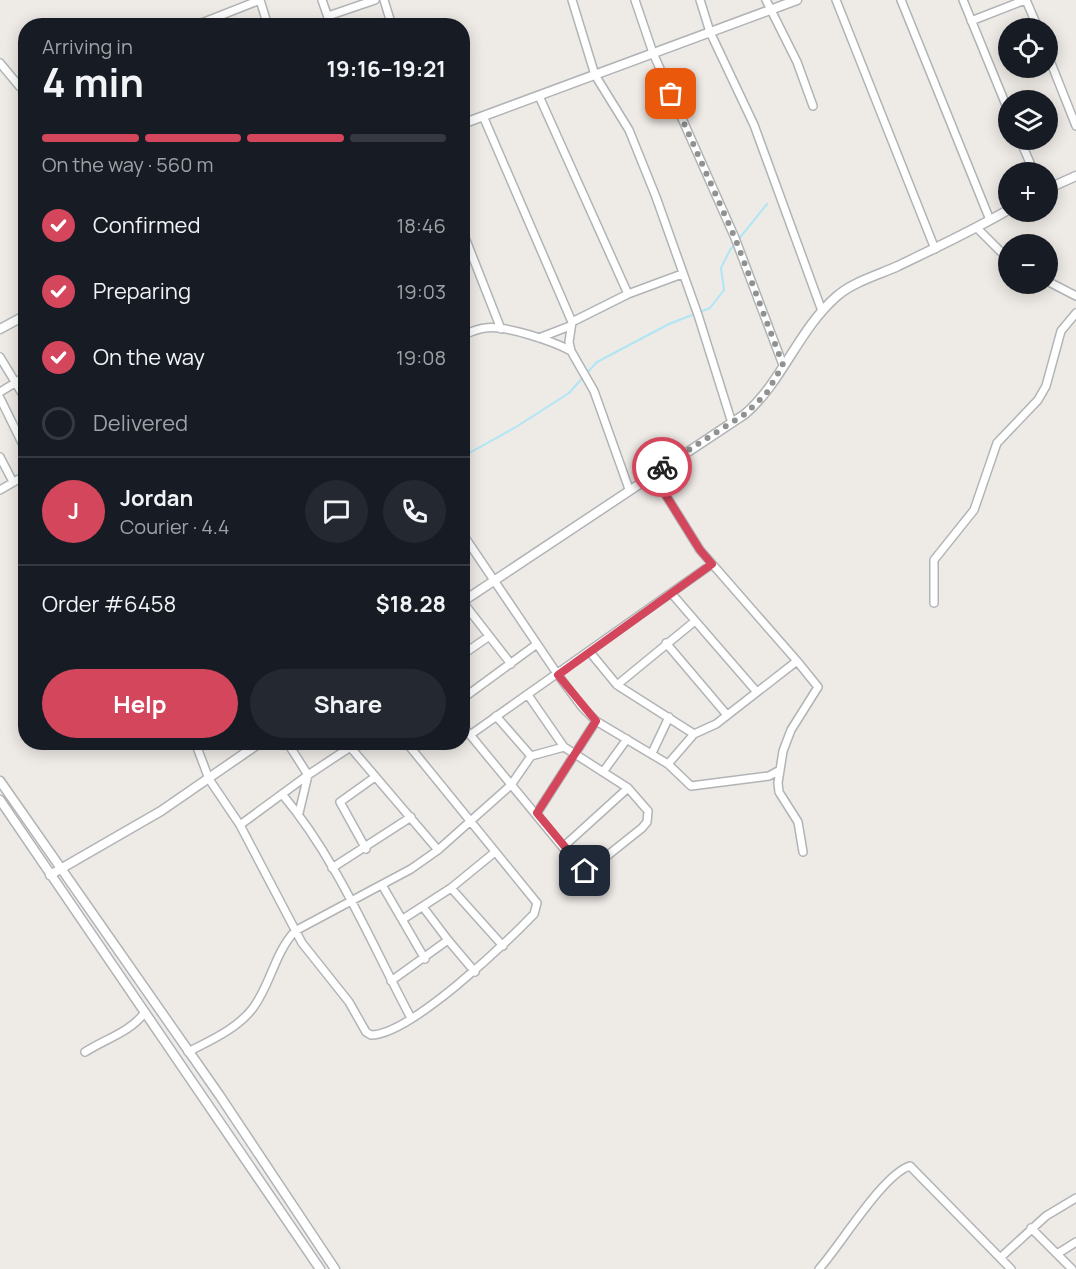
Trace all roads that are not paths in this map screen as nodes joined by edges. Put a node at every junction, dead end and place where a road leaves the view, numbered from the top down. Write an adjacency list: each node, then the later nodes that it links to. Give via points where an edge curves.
1 (260, 0): 16 (street); 17 (street)
2 (322, 0): 15 (street)
3 (375, 0): 15 (street)
4 (384, 0): 18 (street)
5 (572, 0): 24 (street)
6 (635, 0): 22 (street)
7 (700, 0): 21 (street)
8 (766, 0): 14 (street)
9 (797, 0): 14 (street)
10 (836, 0): 38 (street)
11 (901, 0): 36 (street)
12 (963, 0): 20 (street)
13 (1026, 0): 19 (street); 20 (street)
14 (769, 10): 21 (street); 29 (street, via 797,62)
15 (328, 16)
16 (214, 18)
17 (266, 18)
18 (390, 18)
19 (1034, 18)
20 (971, 21): 27 (street)
21 (710, 32): 22 (street); 45 (street, via 754,125)
22 (653, 53): 24 (street); 55 (street, via 735,238)
23 (0, 63): 26 (street)
24 (596, 75): 28 (street); 41 (street, via 629,130)
25 (1057, 78): 32 (street)
26 (18, 85)
27 (1000, 90)
28 (539, 96): 30 (street); 43 (street)
29 (813, 106)
30 (483, 116): 31 (street); 48 (street)
31 (470, 121)
32 (1076, 126)
33 (1076, 176): 34 (street)
34 (1058, 184)
35 (998, 216): 36 (street)
36 (990, 220): 37 (street)
37 (977, 228): 38 (street); 39 (street)
38 (934, 249): 45 (street, via 848,289)
39 (998, 249)
40 (470, 250): 50 (street)
41 (682, 274): 43 (street); 61 (street)
42 (1058, 287): 44 (street)
43 (627, 294): 48 (street)
44 (1076, 296)
45 (822, 311): 55 (street)
46 (1076, 313): 74 (street, via 1057,341 1046,386 1038,400 997,443 974,510 934,560)
47 (18, 319): 49 (street)
48 (571, 324): 52 (street); 53 (street)
49 (0, 329)
50 (501, 329): 51 (street); 52 (street)
51 (470, 333)
52 (538, 339): 53 (street)
53 (571, 351): 67 (street, via 594,391)
54 (0, 357): 57 (street)
55 (783, 365): 61 (street, via 766,394)
56 (18, 380): 57 (street)
57 (15, 382): 58 (street); 59 (street)
58 (18, 387)
59 (0, 392)
60 (0, 398): 62 (street)
61 (732, 423): 64 (street)
62 (18, 435)
63 (0, 457): 66 (street)
64 (652, 473): 67 (street); 70 (street)
65 (18, 479): 66 (street)
66 (13, 482): 68 (street)
67 (629, 489): 71 (street)
68 (0, 490)
69 (470, 545): 71 (street)
70 (712, 564): 72 (street); 82 (street)
71 (493, 579): 73 (street); 79 (street)
72 (672, 594): 76 (street); 81 (street)
73 (470, 596)
74 (934, 603)
75 (470, 613): 77 (street)
76 (695, 621): 78 (street); 86 (street)
77 (488, 637): 80 (street); 83 (street)
78 (666, 643): 85 (street); 89 (street)
79 (537, 644): 83 (street); 84 (street)
80 (470, 649)
81 (589, 651): 84 (street); 85 (street)
82 (797, 661): 86 (street); 107 (street, via 818,687 791,730)
83 (511, 664): 87 (street)
84 (558, 675): 88 (street); 92 (street)
85 (617, 685): 91 (street)
86 (756, 691): 89 (street)
87 (470, 693)
88 (528, 695): 90 (street); 96 (street)
89 (727, 715): 93 (street)
90 (496, 716): 94 (street); 105 (street)
91 (669, 717): 93 (street); 103 (street)
92 (596, 721): 95 (street); 104 (street)
93 (694, 734): 106 (street)
94 (470, 735): 113 (street)
95 (627, 739): 103 (street); 108 (street)
96 (564, 747): 104 (street); 105 (street)
97 (198, 750): 111 (street)
98 (250, 750): 111 (street)
99 (292, 750): 109 (street)
100 (348, 750): 109 (street)
101 (353, 750): 110 (street)
102 (413, 750): 120 (street)
103 (652, 753): 106 (street)
104 (574, 755): 108 (street); 118 (street)
105 (531, 756): 113 (street)
106 (668, 764): 107 (street, via 691,786 769,776)
107 (780, 770): 126 (street, via 779,792 798,822)
108 (603, 772): 114 (street)
109 (308, 774): 115 (street); 117 (street)
110 (375, 777): 119 (street); 123 (street, via 340,802)
111 (209, 779): 121 (street); 127 (street)
112 (0, 781): 127 (street)
113 (511, 785): 118 (street); 120 (street)
114 (628, 788): 122 (street); 122 (street, via 648,812 642,828 588,870 579,867)
115 (282, 794): 117 (street); 121 (street)
116 (0, 800): 129 (street)
117 (299, 813): 128 (street)
118 (537, 813): 122 (street)
119 (411, 817): 123 (street); 124 (street)
120 (469, 821): 124 (street); 125 (street)
121 (240, 825): 135 (street)
122 (563, 847)
123 (366, 849): 128 (street)
124 (438, 850): 130 (street)
125 (495, 852): 131 (street); 137 (street, via 537,903 534,914)
126 (803, 852)
127 (62, 868): 129 (street); 144 (street)
128 (332, 868): 132 (street)
129 (50, 875): 141 (street)
130 (382, 885): 132 (street); 134 (street)
131 (451, 888): 133 (street); 137 (street)
132 (349, 901): 135 (street); 140 (street)
133 (423, 907): 134 (street); 136 (street)
134 (403, 919): 138 (street)
135 (295, 931): 142 (street, via 349,1002 366,1032 377,1035); 144 (street, via 282,946 252,1009 225,1033)
136 (448, 940): 138 (street); 139 (street)
137 (503, 946): 139 (street)
138 (425, 959): 140 (street)
139 (475, 972): 142 (street)
140 (391, 981): 142 (street)
141 (145, 1012): 143 (street, via 136,1025); 150 (street)
142 (411, 1018)
143 (85, 1052)
144 (188, 1052): 151 (street)
145 (1076, 1198): 146 (street)
146 (1031, 1228): 148 (street); 149 (street)
147 (1076, 1242): 148 (street)
148 (1057, 1254): 154 (street)
149 (1000, 1258): 152 (street, via 910,1166 867,1205); 153 (street)
150 (320, 1269)
151 (335, 1269)
152 (819, 1269)
153 (1011, 1269)
154 (1072, 1269)

